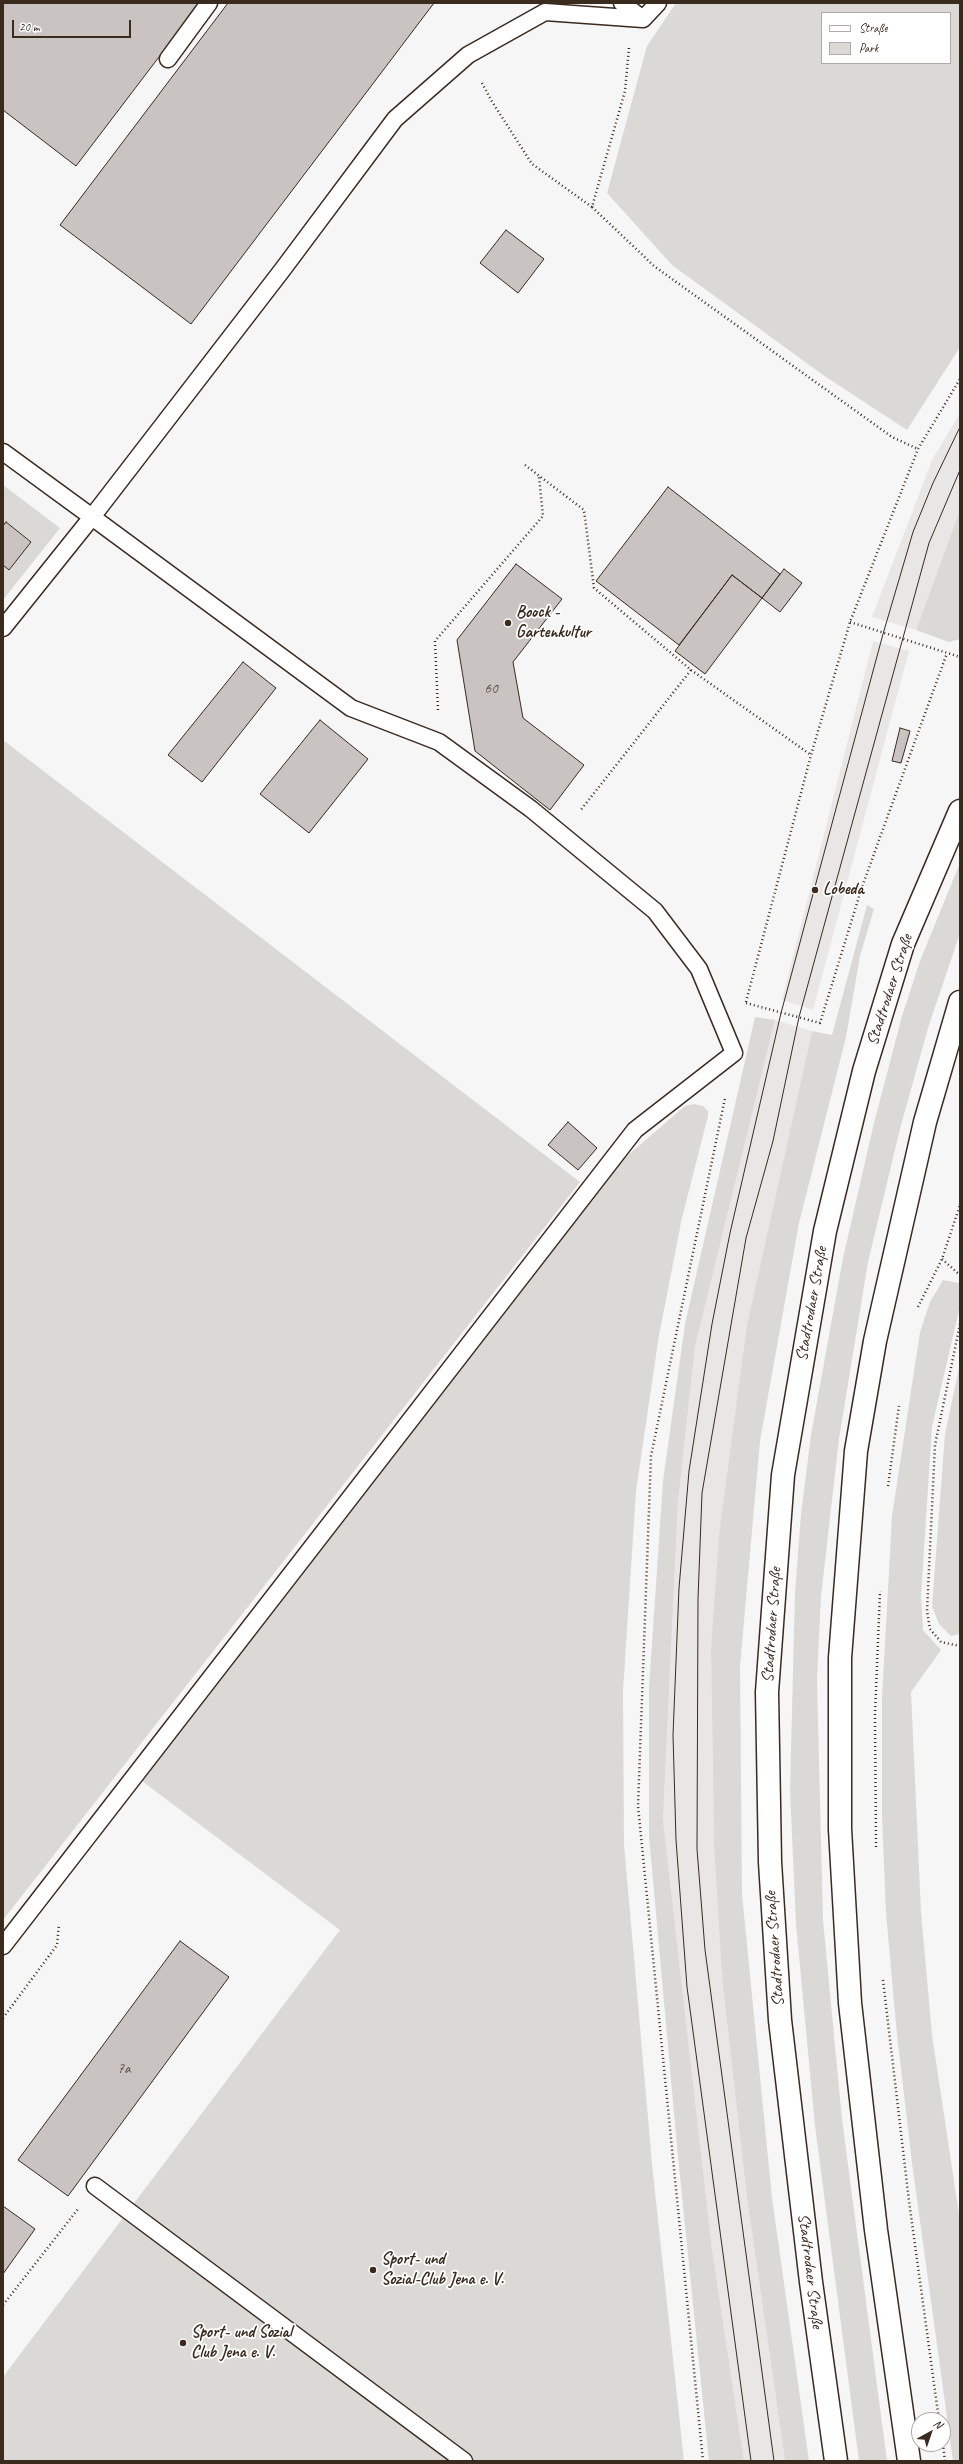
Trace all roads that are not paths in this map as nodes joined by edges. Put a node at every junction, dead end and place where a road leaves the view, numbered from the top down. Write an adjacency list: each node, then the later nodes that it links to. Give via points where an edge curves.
1 (209, 3): 5 (lane)
2 (622, 3): 4 (lane)
3 (658, 3): 4 (lane)
4 (643, 19): 7 (lane, via 545,12 468,55 395,119)
5 (168, 58)
6 (3, 452): 7 (lane)
7 (92, 517): 8 (lane); 11 (lane, via 351,708 439,742 531,809 655,911 699,969 734,1053 635,1130)
8 (3, 628)
9 (960, 811): 14 (main road, Stadtrodaer Straße, via 903,944 864,1071 825,1231 782,1483 767,1692 770,1862 780,2020 811,2282)
10 (960, 1002): 15 (main road, via 925,1122 875,1341 856,1451 840,1658 840,1829 850,2003 876,2230)
11 (3, 1946)
12 (95, 2186): 13 (lane)
13 (464, 2461)
14 (836, 2461)
15 (909, 2461)

